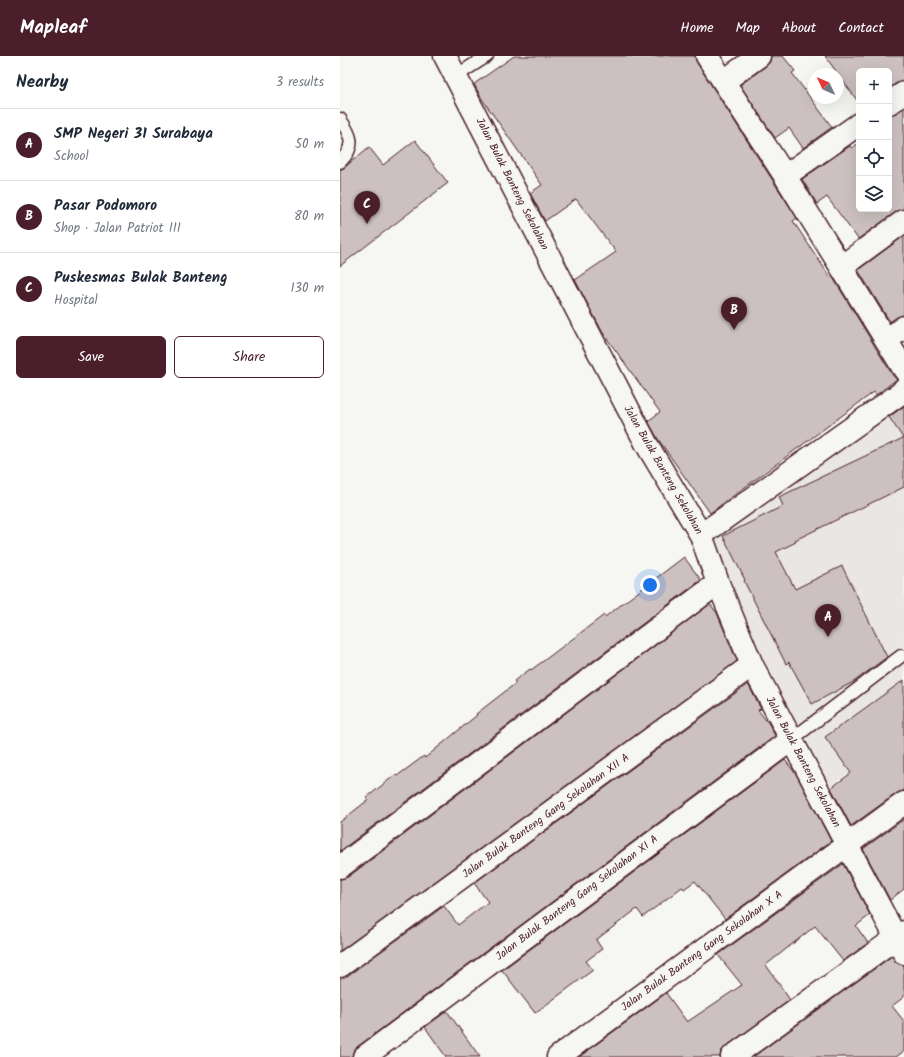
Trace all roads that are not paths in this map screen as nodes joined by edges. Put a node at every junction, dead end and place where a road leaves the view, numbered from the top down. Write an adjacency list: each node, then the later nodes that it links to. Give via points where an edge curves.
1 (445, 56): 5 (street, Jalan Bulak Banteng Sekolahan)
2 (487, 56): 5 (lane)
3 (707, 56): 6 (street)
4 (758, 56): 6 (street)
5 (456, 76): 19 (street, Jalan Bulak Banteng Sekolahan, via 647,446)
6 (724, 81): 12 (street)
7 (904, 93): 8 (street)
8 (892, 101)
9 (340, 119): 11 (lane, via 350,134 350,150)
10 (856, 126): 12 (street)
11 (340, 162)
12 (785, 176): 14 (street)
13 (904, 221): 14 (street)
14 (841, 267): 16 (street)
15 (904, 327): 16 (street)
16 (887, 340): 17 (street)
17 (904, 369)
18 (904, 389): 19 (street)
19 (701, 535): 20 (street, Jalan Bulak Banteng Sekolahan)
20 (718, 583): 22 (street, Jalan Bulak Banteng Sekolahan); 26 (street)
21 (901, 656): 23 (lane)
22 (752, 665): 23 (street, Jalan Bulak Banteng Sekolahan); 28 (street, Jalan Bulak Banteng Gang Sekolahan XII A)
23 (790, 740): 25 (street, Jalan Bulak Banteng Sekolahan); 29 (street, Jalan Bulak Banteng Gang Sekolahan XI A)
24 (904, 803): 25 (street, Jalan Bulak Banteng Gang Sekolahan X A)
25 (847, 844): 27 (street, Jalan Bulak Banteng Sekolahan); 30 (street, Jalan Bulak Banteng Gang Sekolahan X A)
26 (340, 867)
27 (902, 941): 31 (street)
28 (340, 966)
29 (364, 1057)
30 (558, 1057)
31 (732, 1057)

